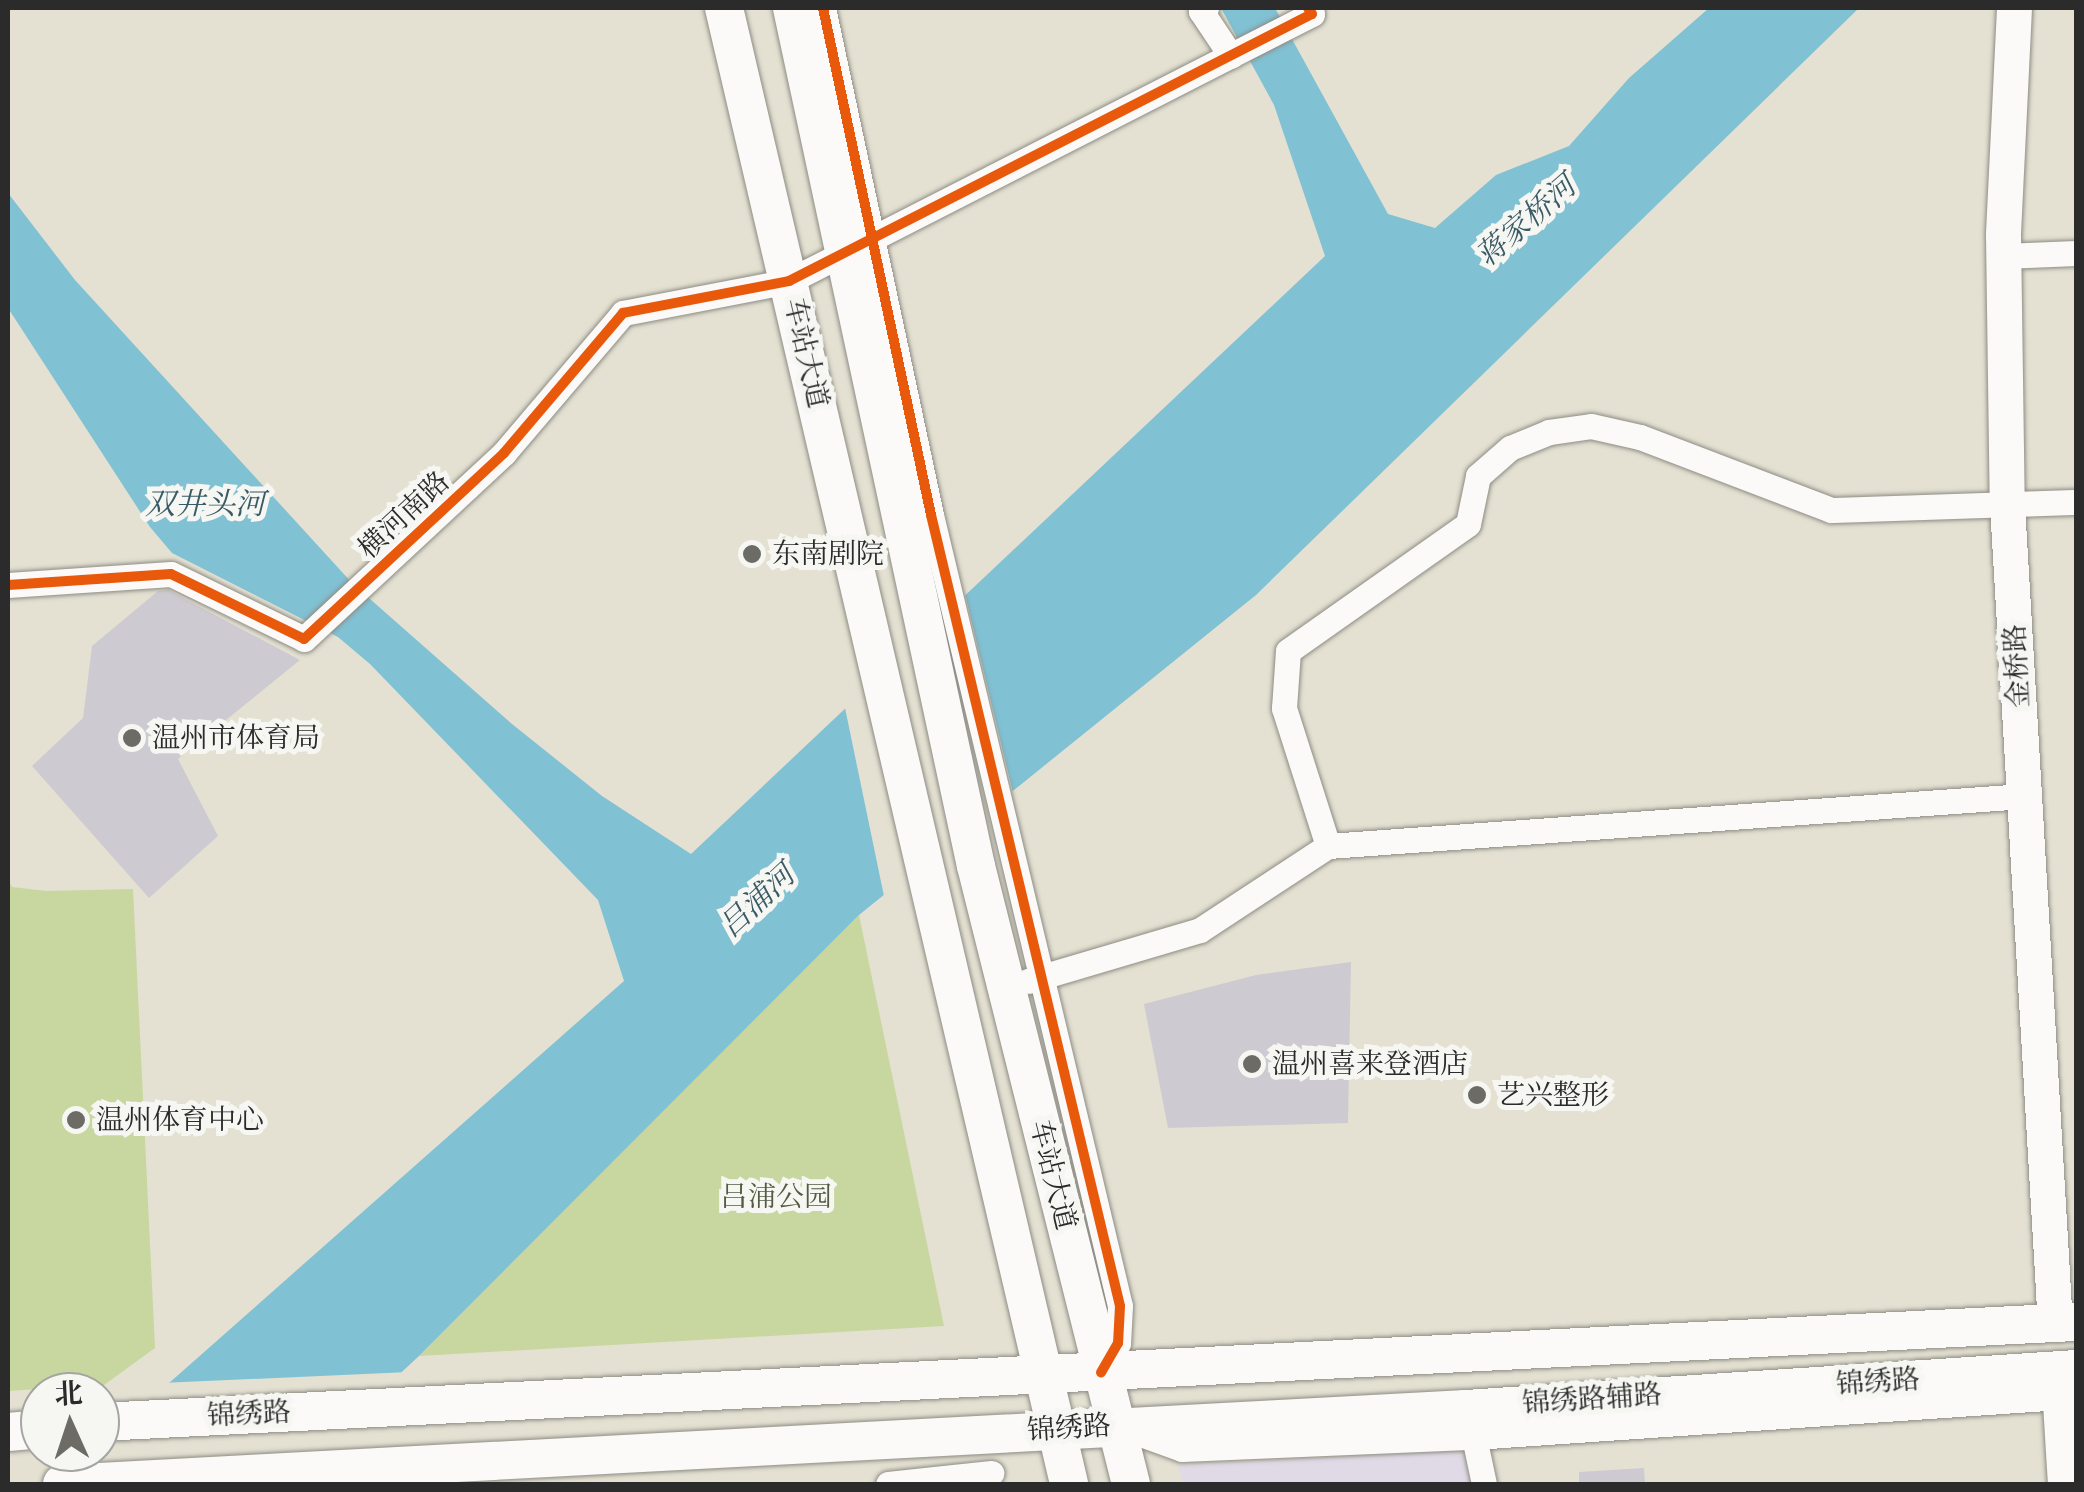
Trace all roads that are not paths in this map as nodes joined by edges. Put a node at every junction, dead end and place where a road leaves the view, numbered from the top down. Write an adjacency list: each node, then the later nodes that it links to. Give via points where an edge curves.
1 (724, 8): 11 (main road, 车站大道)
2 (792, 8): 8 (main road)
3 (823, 8): 8 (street)
4 (1206, 8): 7 (street, via 1201,11)
5 (1308, 8): 7 (street, 横河南路, via 1312,14)
6 (2014, 8): 10 (street, 金桥路)
7 (1232, 56): 8 (street, 横河南路)
8 (858, 245): 11 (street, 横河南路); 14 (main road)
9 (2076, 252): 10 (street)
10 (2004, 256): 13 (street, 金桥路)
11 (789, 280): 15 (street, 横河南路, via 623,313 504,453 304,639 172,574); 22 (main road, 车站大道)
12 (2076, 502): 13 (street)
13 (2008, 505): 16 (street, 金桥路); 17 (street, via 1831,510 1640,437 1591,426 1510,448 1478,476 1468,524 1288,651 1284,708)
14 (917, 514): 18 (street); 19 (main road, 车站大道, via 976,866)
15 (8, 584)
16 (2024, 796): 17 (street); 20 (street, 金桥路)
17 (1328, 846): 18 (street, via 1200,930)
18 (1044, 976): 19 (street); 21 (street, via 1122,1316)
19 (1006, 987): 21 (main road, 车站大道)
20 (2066, 1323): 21 (main road, 锦绣路)
21 (1102, 1373): 22 (main road, 锦绣路); 25 (main road, 车站大道)
22 (1044, 1377): 24 (main road, 锦绣路); 26 (main road, 车站大道)
23 (2068, 1383): 25 (main road, 锦绣路); 27 (street, 锦绣路辅路); 35 (street)
24 (120, 1421)
25 (1117, 1425): 26 (main road, 锦绣路); 27 (street, 锦绣路辅路, via 1182,1450); 33 (main road, 车站大道)
26 (1056, 1429): 29 (main road, 锦绣路); 32 (main road, 车站大道)
27 (1474, 1438): 34 (street)
28 (991, 1473): 31 (street)
29 (360, 1476): 30 (main road, 锦绣路)
30 (62, 1484)
31 (888, 1484)
32 (1070, 1484)
33 (1131, 1484)
34 (1484, 1484)
35 (2065, 1484)

